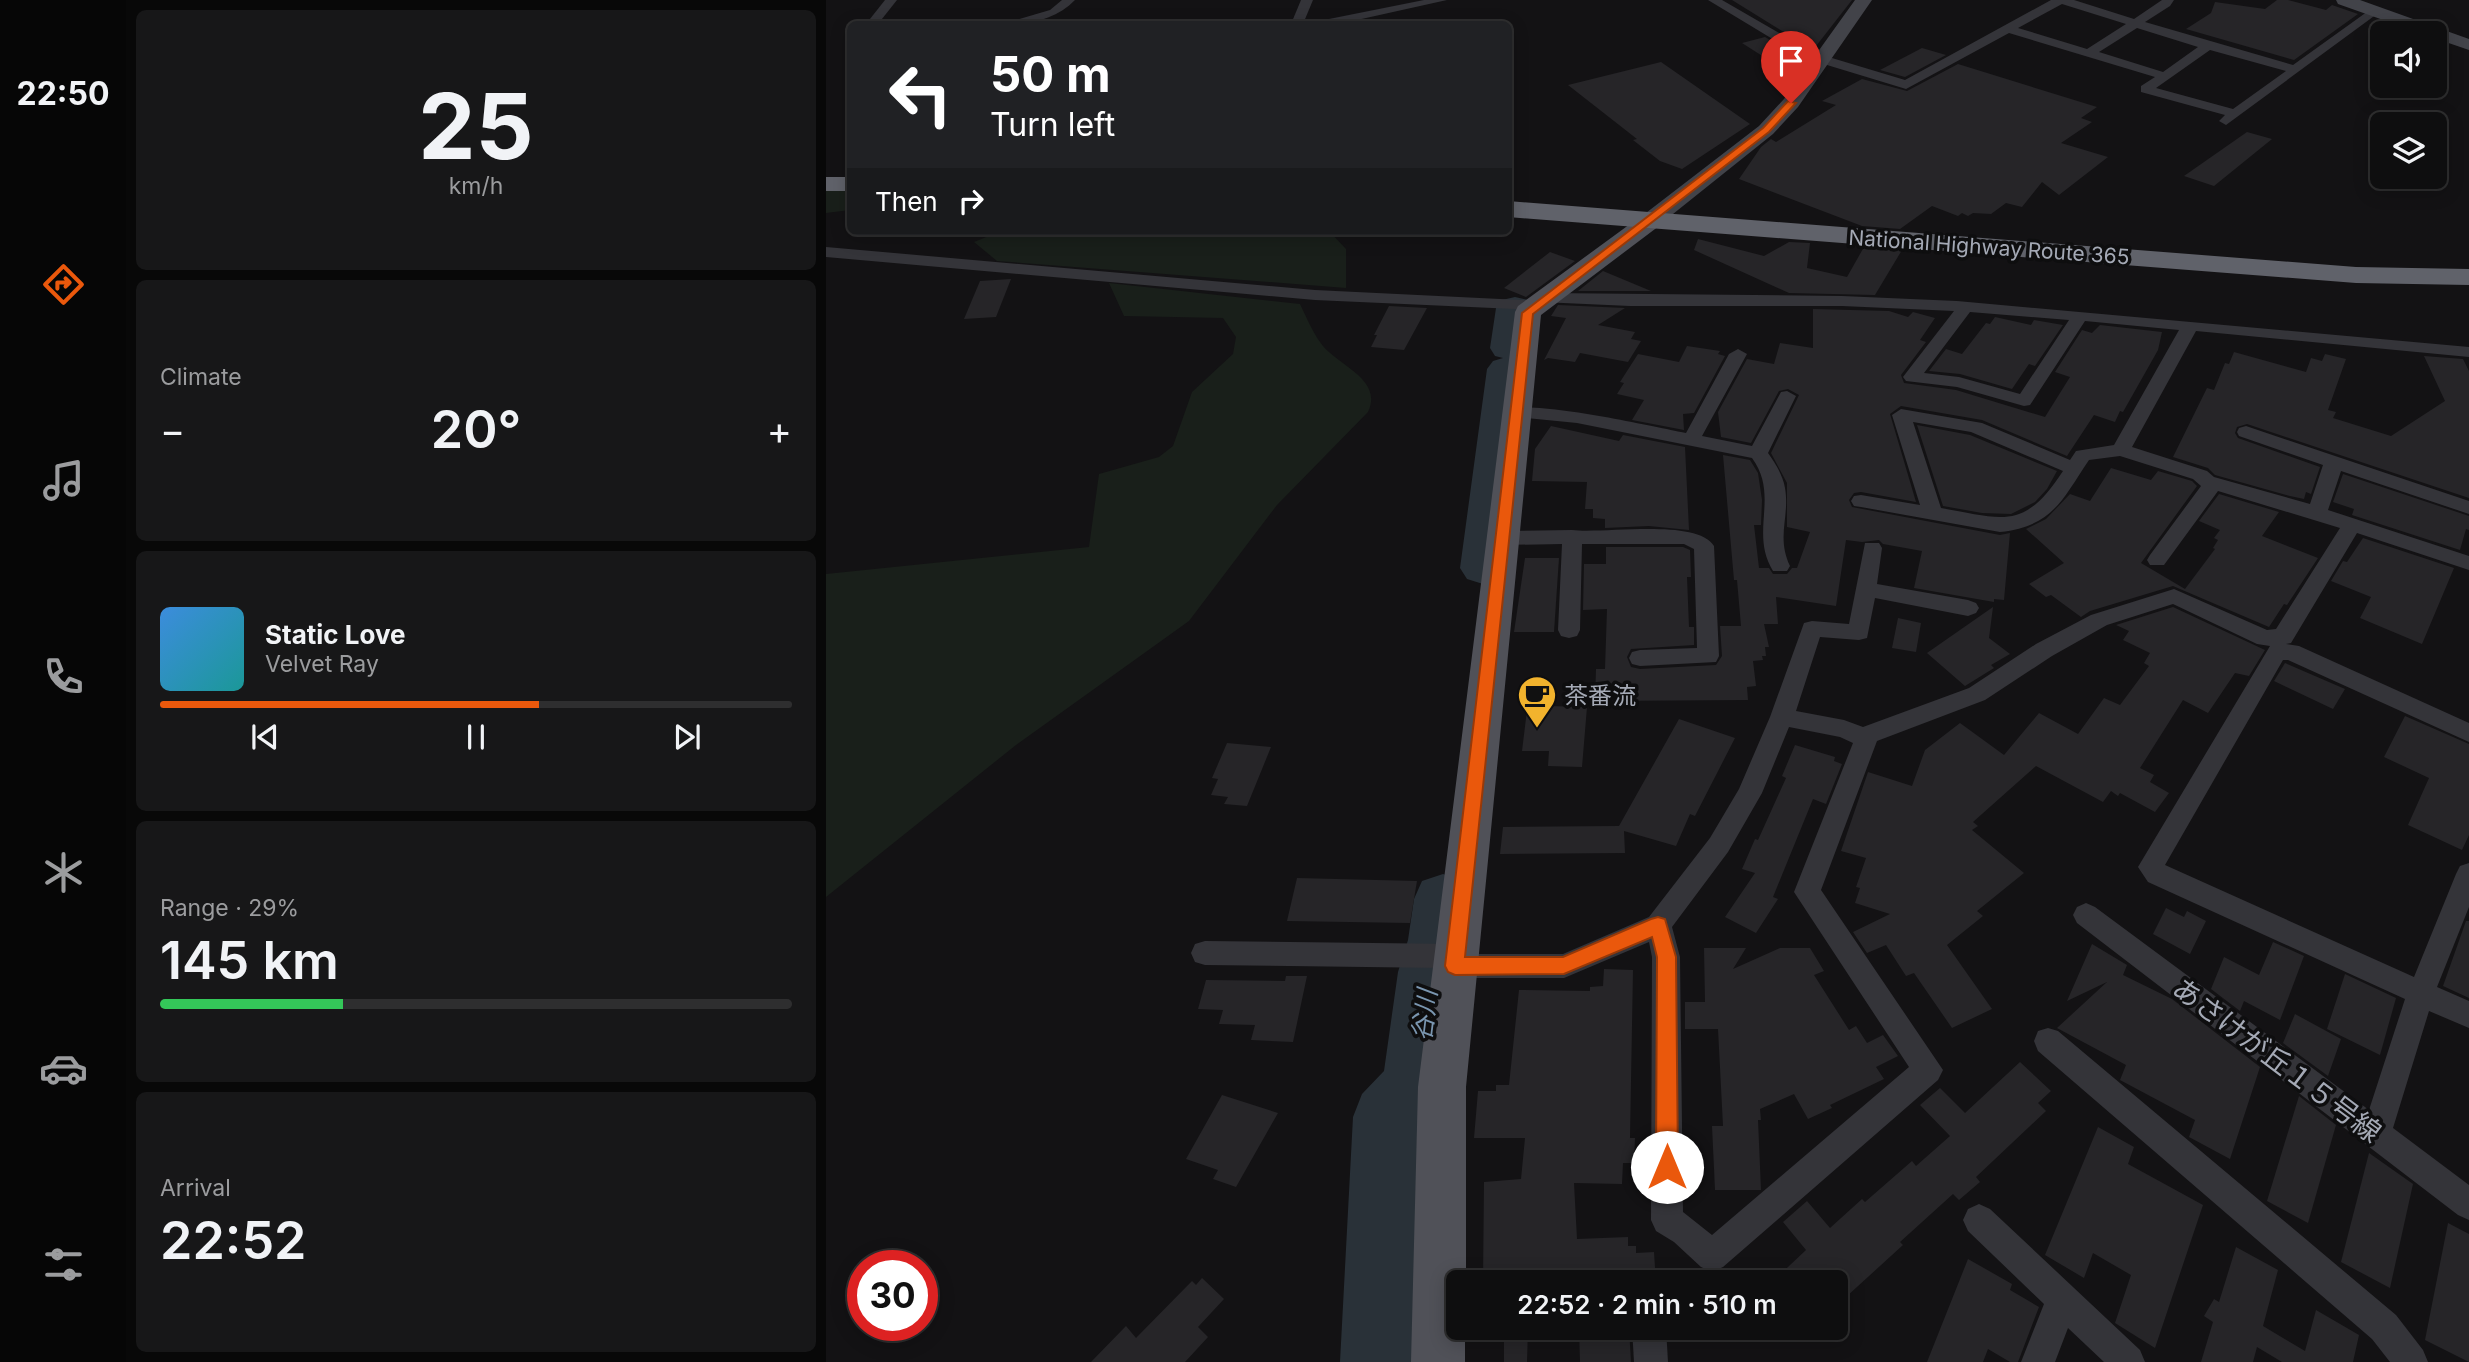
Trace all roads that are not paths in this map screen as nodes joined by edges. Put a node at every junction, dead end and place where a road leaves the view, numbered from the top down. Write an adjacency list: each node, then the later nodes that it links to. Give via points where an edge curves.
1 (891, 0): 11 (street)
2 (1069, 0): 12 (street, via 1054,12)
3 (1307, 0): 13 (street)
4 (1441, 0): 14 (street)
5 (1714, 0): 20 (street, via 1808,55)
6 (1864, 0): 20 (main road)
7 (2061, 0): 15 (street); 16 (street)
8 (2168, 0): 15 (street)
9 (2344, 0): 10 (main road)
10 (2375, 11): 17 (main road); 21 (street)
11 (874, 21)
12 (1020, 21)
13 (1298, 21)
14 (1339, 21)
15 (2135, 23): 18 (street); 19 (street)
16 (2008, 29): 19 (street); 20 (street, via 1906,85)
17 (2469, 45)
18 (2208, 46): 21 (street); 22 (street)
19 (2089, 53): 22 (street)
20 (1823, 59): 26 (main road, via 1766,130)
21 (2296, 70): 22 (street, via 2231,118 2146,89)
22 (2164, 76)
23 (826, 184): 24 (highway)
24 (847, 184)
25 (1512, 209): 26 (highway, National Highway Route 365)
26 (1650, 220): 28 (highway, National Highway Route 365, via 2356,275); 29 (main road)
27 (826, 252): 29 (street, via 1315,295)
28 (2469, 277)
29 (1540, 302): 30 (street, via 1886,302); 36 (main road, via 1528,313)
30 (1965, 308): 31 (street); 31 (street, via 1912,377 1959,382 2024,401)
31 (2080, 315): 32 (street)
32 (2190, 326): 33 (street); 39 (street)
33 (2469, 352)
34 (1738, 354): 38 (street)
35 (1787, 396): 40 (street)
36 (1515, 412): 38 (street, via 1577,417); 50 (main road)
37 (2246, 432): 41 (street)
38 (1692, 438): 40 (street)
39 (2121, 450): 42 (street, via 2083,455); 43 (street, via 2200,475)
40 (1758, 453): 54 (street, via 1777,495 1769,534)
41 (2334, 462): 45 (street); 47 (street)
42 (2073, 468): 46 (street, via 2046,510 2019,524); 46 (street, via 1975,427 1901,415)
43 (2212, 485): 47 (street); 52 (street)
44 (1861, 501): 46 (street)
45 (2469, 508)
46 (1933, 513)
47 (2317, 513): 48 (street)
48 (2352, 524): 53 (street); 58 (street)
49 (1572, 537): 50 (street); 57 (street); 59 (street, via 1688,537 1704,546 1708,656)
50 (1502, 538): 67 (main road)
51 (1872, 548): 55 (street)
52 (2157, 561)
53 (2469, 564)
54 (1780, 566)
55 (1866, 589): 56 (street); 60 (street, via 1859,632 1812,629)
56 (1968, 608)
57 (1569, 630)
58 (2280, 645): 61 (street); 62 (street, via 2174,596 2099,620 1977,694); 68 (street, via 2157,855 2152,872)
59 (1640, 658)
60 (1782, 717): 62 (street); 65 (street, via 1749,793 1725,834)
61 (2469, 733)
62 (1862, 737): 65 (street, via 1867,739 1807,892 1928,1070 1712,1256 1667,1220 1666,957)
63 (2469, 874): 68 (street)
64 (2086, 915): 71 (street, あさけが丘１５号線)
65 (1658, 925): 67 (street, via 1564,966)
66 (1205, 953): 67 (street)
67 (1445, 958): 76 (main road)
68 (2421, 993): 69 (street); 71 (street)
69 (2469, 1015)
70 (2048, 1041): 80 (street, via 2384,1327)
71 (2376, 1134): 72 (street, あさけが丘１５号線)
72 (2469, 1205)
73 (1979, 1220): 74 (street)
74 (2063, 1300): 78 (street); 79 (street)
75 (1650, 1340): 77 (street)
76 (1438, 1362)
77 (1651, 1362)
78 (2038, 1362)
79 (2128, 1362)
80 (2411, 1362)

